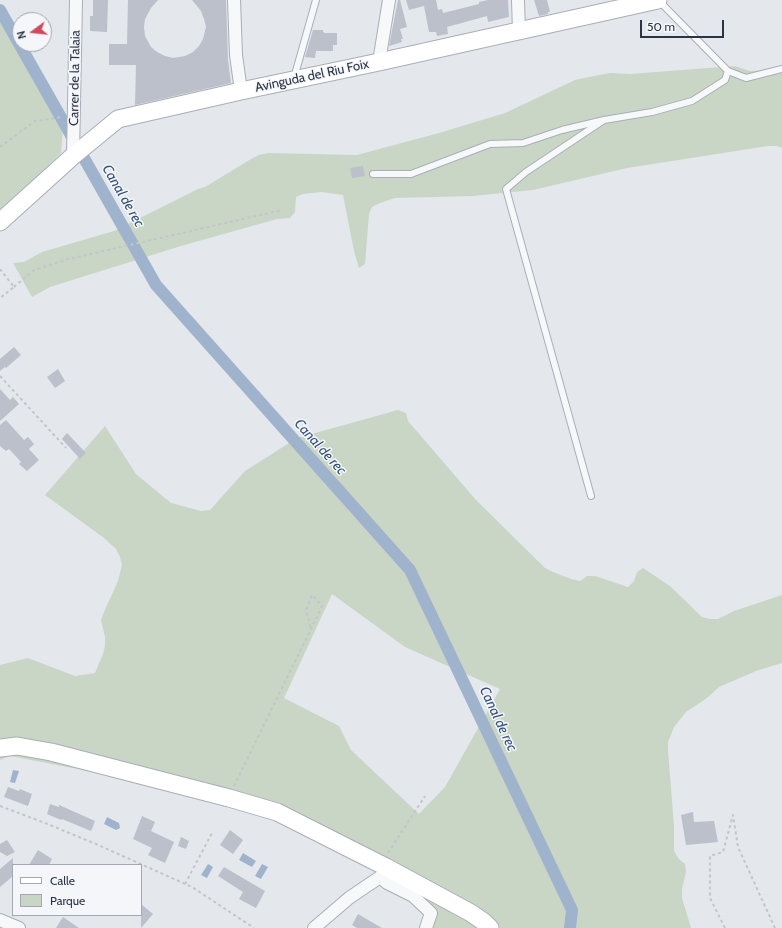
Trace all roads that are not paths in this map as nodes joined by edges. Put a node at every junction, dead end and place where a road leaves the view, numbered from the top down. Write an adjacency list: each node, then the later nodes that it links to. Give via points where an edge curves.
1 (76, 0): 14 (street, Carrer de la Talaia)
2 (234, 0): 12 (street, via 236,55)
3 (316, 0): 11 (lane)
4 (389, 0): 8 (street)
5 (518, 0): 7 (street)
6 (658, 0): 7 (street, Avinguda del Riu Foix); 10 (lane)
7 (519, 31): 8 (street, Avinguda del Riu Foix)
8 (379, 62): 11 (street, Avinguda del Riu Foix)
9 (782, 69): 10 (lane, via 746,78)
10 (728, 71): 13 (lane, via 725,80 692,101 652,112)
11 (294, 80): 12 (street, Avinguda del Riu Foix)
12 (241, 91): 14 (street, Avinguda del Riu Foix, via 118,119)
13 (604, 120): 15 (lane, via 523,143 490,144 411,174); 17 (lane, via 526,172 506,189)
14 (73, 156): 16 (street, Avinguda del Riu Foix)
15 (373, 174)
16 (0, 222)
17 (591, 496)
18 (0, 748): 19 (street, via 17,746 51,752 278,812)
19 (382, 869): 22 (street); 23 (street, via 387,883 413,896 431,913); 24 (street, via 471,913)
20 (0, 920): 21 (street)
21 (19, 928)
22 (314, 928)
23 (426, 928)
24 (490, 928)

